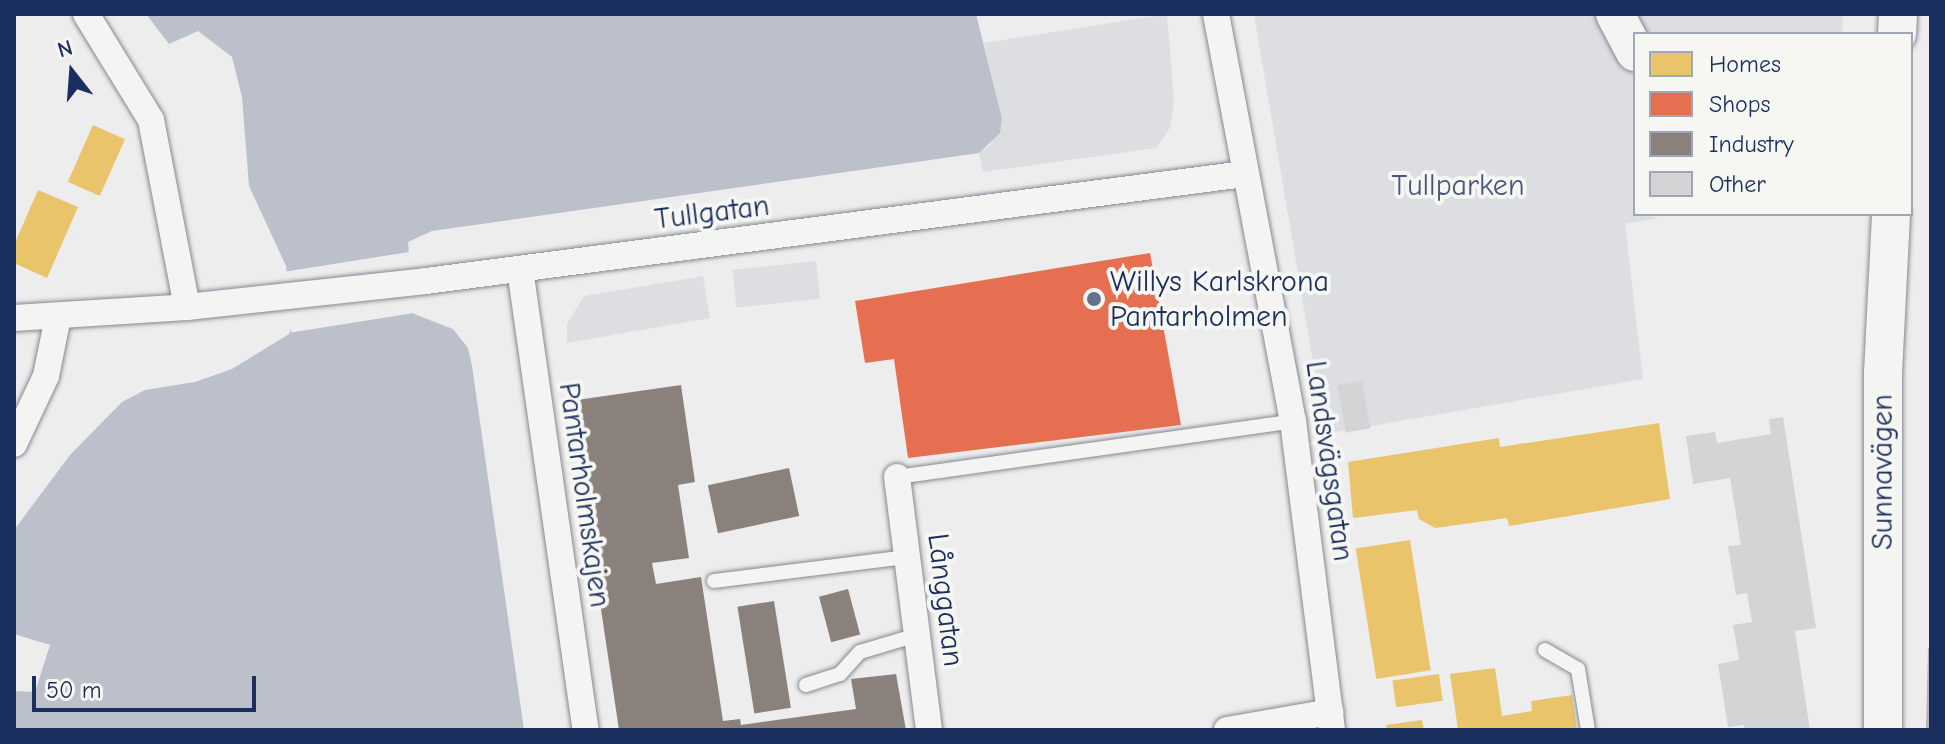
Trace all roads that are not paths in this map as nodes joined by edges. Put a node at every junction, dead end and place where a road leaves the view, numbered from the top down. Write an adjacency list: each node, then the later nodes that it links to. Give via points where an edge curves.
1 (86, 14): 8 (street, via 151,120)
2 (1216, 14): 5 (street, Landsvägsgatan)
3 (1615, 14): 4 (main road)
4 (1633, 48)
5 (1244, 174): 7 (street, Tullgatan); 11 (street, Landsvägsgatan)
6 (1891, 216): 24 (main road, Sunnavägen, via 1883,373)
7 (520, 269): 8 (street, Tullgatan); 20 (street, Pantarholmskajen)
8 (187, 307): 9 (street, Tullgatan)
9 (58, 317): 10 (street, Tullgatan); 12 (street, via 46,376)
10 (14, 318)
11 (1293, 421): 13 (lane); 19 (street, Landsvägsgatan)
12 (14, 444)
13 (897, 477): 14 (street, Långgatan)
14 (907, 557): 15 (lane); 16 (street, Långgatan)
15 (714, 581)
16 (917, 635): 18 (lane, via 860,652 840,674); 21 (street, Långgatan)
17 (1545, 650): 23 (lane, via 1578,669)
18 (806, 685)
19 (1331, 721): 22 (street)
20 (586, 730)
21 (929, 730)
22 (1227, 730)
23 (1588, 730)
24 (1883, 730)

